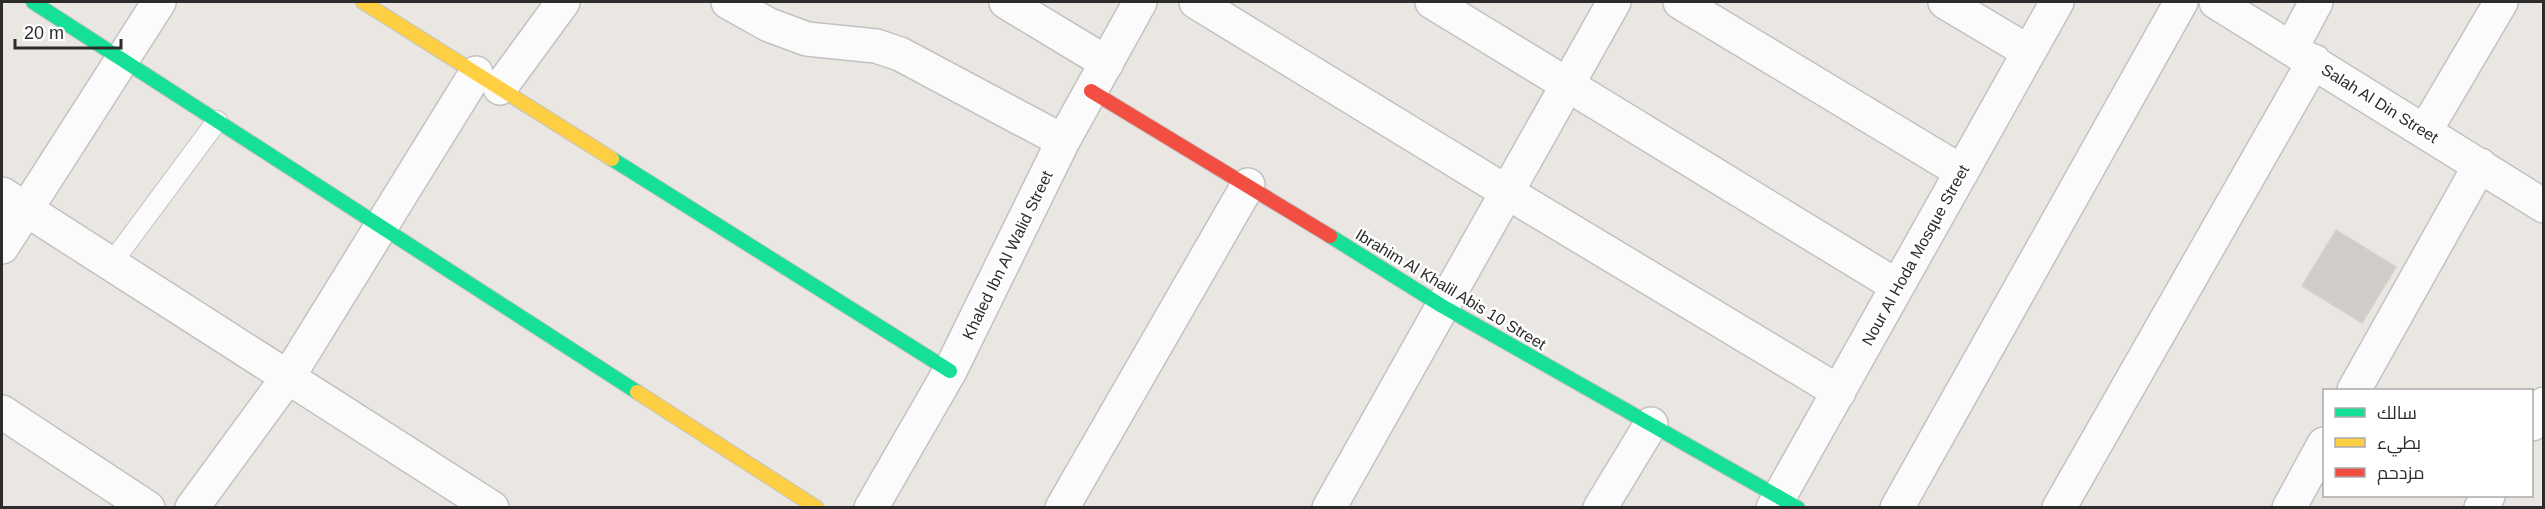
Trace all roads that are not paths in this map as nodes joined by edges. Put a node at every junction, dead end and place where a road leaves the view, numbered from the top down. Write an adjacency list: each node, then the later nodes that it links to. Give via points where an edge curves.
1 (33, 2): 20 (street)
2 (159, 2): 20 (street)
3 (363, 2): 22 (street)
4 (563, 2): 22 (street)
5 (728, 2): 27 (street, via 769,25 807,39 876,46 900,54)
6 (1006, 2): 21 (street)
7 (1140, 2): 21 (street, Khaled Ibn Al Walid Street)
8 (1196, 2): 31 (street)
9 (1432, 2): 23 (street)
10 (1614, 2): 23 (street)
11 (1680, 2): 29 (street)
12 (1945, 2): 18 (street)
13 (2057, 2): 18 (street, Nour Al Hoda Mosque Street)
14 (2181, 2): 57 (street)
15 (2216, 2): 19 (street, Salah Al Din Street)
16 (2316, 2): 19 (street)
17 (2501, 2): 26 (street)
18 (2029, 52): 29 (street, Nour Al Hoda Mosque Street)
19 (2303, 54): 26 (street, Salah Al Din Street); 58 (street)
20 (122, 59): 25 (street); 32 (street)
21 (1107, 63): 24 (street, Khaled Ibn Al Walid Street)
22 (488, 80): 34 (street); 39 (street)
23 (1566, 85): 31 (street); 37 (street)
24 (1091, 91): 27 (street, Khaled Ibn Al Walid Street); 30 (street, Ibrahim Al Khalil Abis 10 Street)
25 (217, 121): 34 (street); 36 (lane)
26 (2425, 131): 28 (street, Salah Al Din Street)
27 (1063, 141): 39 (street, Khaled Ibn Al Walid Street)
28 (2480, 165): 33 (street, Salah Al Din Street); 41 (street)
29 (1962, 172): 37 (street, Nour Al Hoda Mosque Street)
30 (1248, 185): 38 (street, Ibrahim Al Khalil Abis 10 Street); 54 (street)
31 (1505, 191): 38 (street); 42 (street)
32 (14, 202): 35 (street); 36 (street)
33 (2544, 206)
34 (381, 227): 40 (street); 52 (street)
35 (2, 247)
36 (111, 264): 40 (street)
37 (1898, 286): 42 (street, Nour Al Hoda Mosque Street)
38 (1442, 306): 46 (street, Ibrahim Al Khalil Abis 10 Street); 55 (street)
39 (950, 371): 53 (street, Khaled Ibn Al Walid Street)
40 (288, 377): 50 (street); 51 (street)
41 (2355, 389)
42 (1839, 392): 48 (street, Nour Al Hoda Mosque Street)
43 (2544, 404): 45 (street)
44 (2, 412): 49 (street)
45 (2533, 422)
46 (1650, 424): 48 (street, Ibrahim Al Khalil Abis 10 Street); 56 (street)
47 (2323, 448): 59 (street)
48 (1783, 504)
49 (148, 507)
50 (192, 507)
51 (492, 507)
52 (817, 507)
53 (871, 507)
54 (1062, 507)
55 (1329, 507)
56 (1600, 507)
57 (1897, 507)
58 (2058, 507)
59 (2289, 507)

